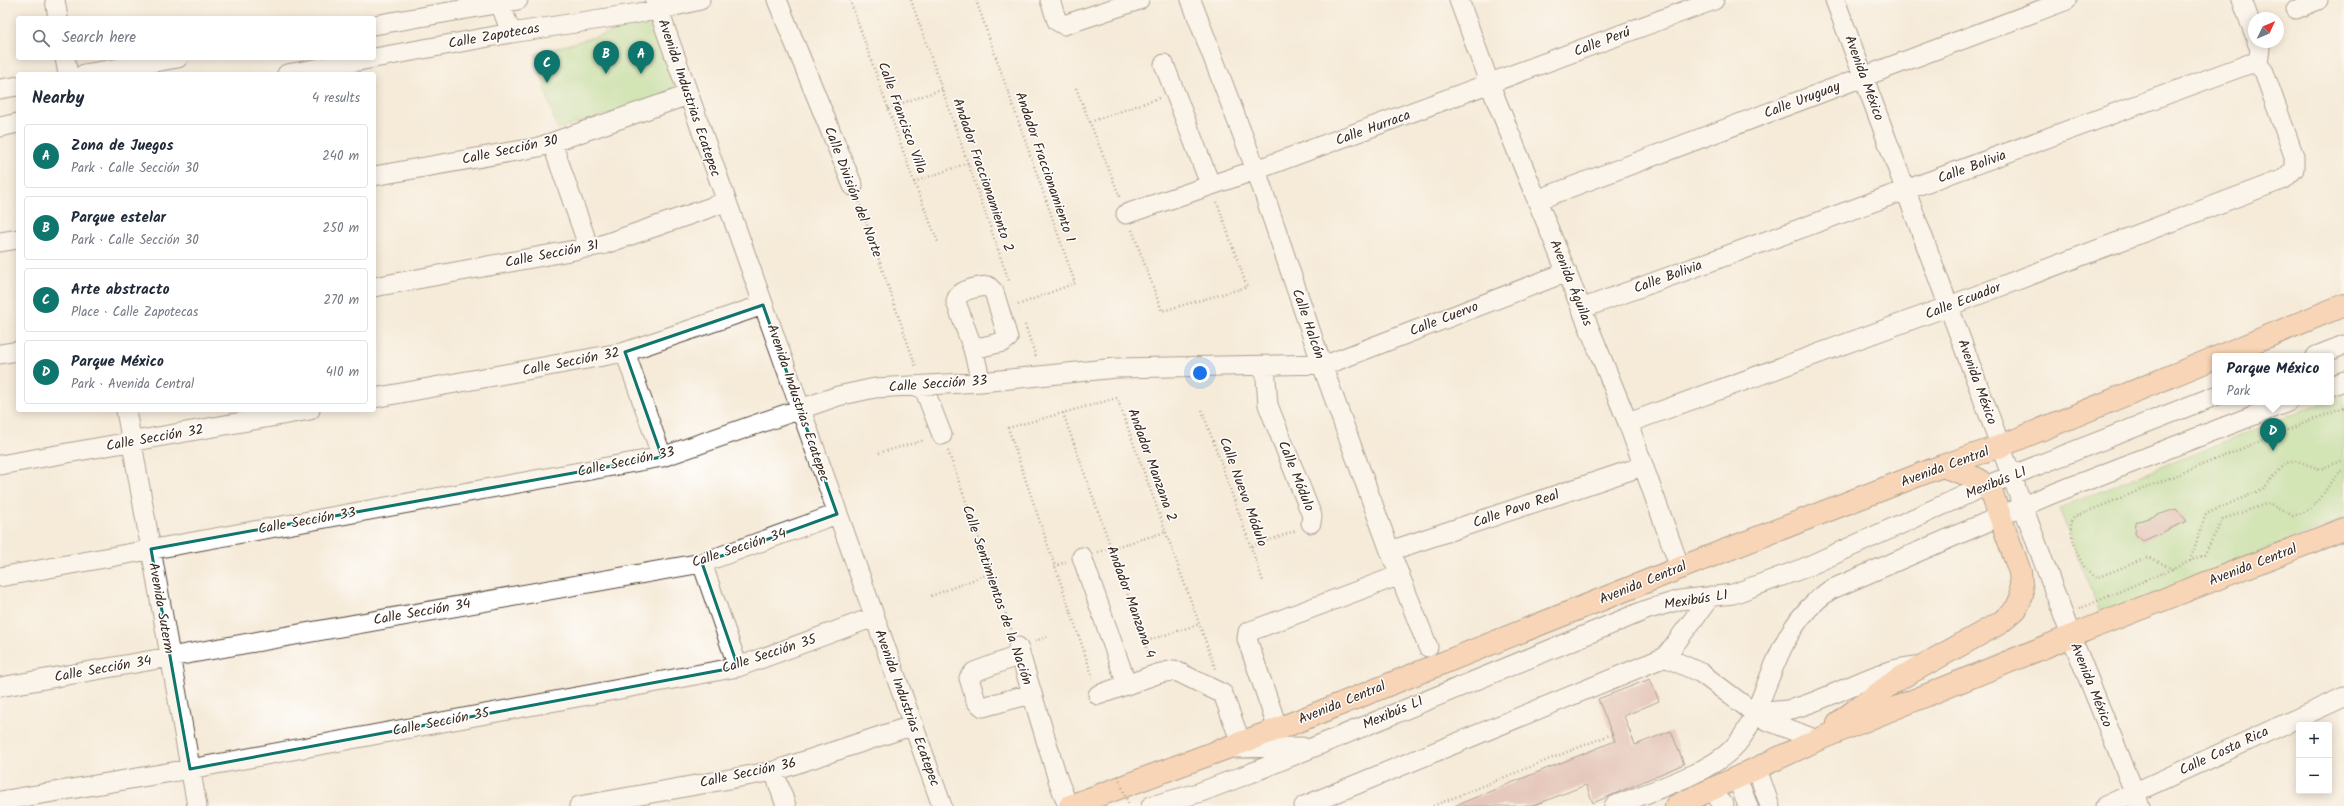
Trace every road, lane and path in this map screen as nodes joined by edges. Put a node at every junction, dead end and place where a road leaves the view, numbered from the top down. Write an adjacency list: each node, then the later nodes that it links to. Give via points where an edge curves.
1 (55, 0): 19 (street)
2 (700, 0): 17 (street, Calle Zapotecas)
3 (777, 0): 50 (street, Calle División del Norte)
4 (850, 0): 40 (path, Calle Francisco Villa)
5 (911, 0): 36 (path, Andador Fraccionamiento 2)
6 (976, 0): 65 (path, Andador Fraccionamiento 1, via 1075,283)
7 (1050, 0): 8 (street, via 1057,21 1064,25)
8 (1137, 0)
9 (1191, 0): 46 (street, Calle Halcón)
10 (1458, 0): 34 (street, Avenida Águilas)
11 (1714, 0): 34 (street, Calle Perú)
12 (1835, 0): 33 (street, Avenida México)
13 (2066, 0): 33 (street, Calle Uruguay)
14 (2242, 0): 20 (street)
15 (2318, 0): 18 (street)
16 (506, 1): 21 (street); 22 (street)
17 (656, 5): 22 (street, Calle Zapotecas); 39 (street, Avenida Industrias Ecatepec)
18 (2296, 9)
19 (58, 16)
20 (2248, 16)
21 (376, 25)
22 (511, 33): 24 (street, Calle Zapotecas)
23 (2260, 48): 29 (street)
24 (376, 58)
25 (65, 60): 30 (street)
26 (166, 60): 31 (street)
27 (363, 60): 32 (street, Calle Zapotecas)
28 (1164, 64): 38 (street)
29 (2258, 64): 51 (street, Calle Bolivia, via 2249,64); 66 (street, Calle Ecuador, via 2264,72 2294,156 2294,169 2284,179)
30 (68, 72)
31 (96, 72)
32 (298, 72)
33 (1863, 76): 51 (street, Avenida México); 52 (street, Calle Uruguay)
34 (1490, 85): 46 (street, Calle Hurraca); 52 (street, Avenida Águilas)
35 (16, 86): 37 (street)
36 (943, 89): 40 (path); 45 (path, Andador Fraccionamiento 2)
37 (0, 90)
38 (1174, 92): 41 (path); 49 (street)
39 (688, 95): 44 (street, Calle Sección 30); 53 (street, Avenida Industrias Ecatepec)
40 (888, 108): 48 (path, Calle Francisco Villa)
41 (1090, 122)
42 (16, 124): 43 (street)
43 (0, 127)
44 (552, 143): 47 (street, Calle Sección 30); 58 (street)
45 (968, 163): 48 (path); 60 (path, Andador Fraccionamiento 2)
46 (1256, 170): 49 (street, Calle Hurraca); 80 (street, Calle Halcón)
47 (376, 176)
48 (914, 182): 57 (path, Calle Francisco Villa)
49 (1210, 184): 54 (street, Calle Hurraca); 68 (path, via 1247,287)
50 (853, 186): 85 (path, Calle División del Norte)
51 (1907, 191): 66 (street, Avenida México); 67 (street, Calle Bolivia)
52 (1537, 200): 59 (street, Avenida Águilas)
53 (726, 202): 58 (street, Calle Sección 31); 64 (street, Avenida Industrias Ecatepec)
54 (1126, 214)
55 (16, 239): 56 (street)
56 (0, 242)
57 (938, 242)
58 (589, 248): 61 (street, Calle Sección 31)
59 (1567, 272): 67 (street, Avenida Águilas); 80 (street, Calle Cuervo)
60 (1011, 285)
61 (376, 287)
62 (1016, 299): 65 (path)
63 (2344, 305): 75 (highway)
64 (763, 306): 74 (street, Calle Sección 32); 90 (street, Avenida Industrias Ecatepec)
65 (1018, 306): 69 (path)
66 (1949, 306): 95 (street, Calle Ecuador); 98 (street, Avenida México)
67 (1581, 309): 95 (street, Avenida Águilas)
68 (1162, 311)
69 (1020, 313)
70 (1023, 320): 78 (path)
71 (2344, 345): 76 (street)
72 (974, 349): 83 (street)
73 (16, 351): 77 (street)
74 (625, 352): 87 (street, Calle Sección 32); 100 (street)
75 (2227, 353)
76 (2324, 353)
77 (0, 354)
78 (1036, 357)
79 (2212, 359): 98 (highway, Avenida Central)
80 (1322, 365): 81 (street, Calle Sección 33); 117 (street, Calle Halcón)
81 (1264, 366): 83 (street, Calle Sección 33, via 1116,368); 111 (street, Calle Módulo, via 1268,405 1312,516)
82 (2344, 381): 84 (street)
83 (981, 382): 85 (street, Calle Sección 33)
84 (2334, 385)
85 (923, 386): 90 (street, Calle Sección 33, via 861,391); 96 (street)
86 (2212, 397): 106 (street, Mexibús L1)
87 (376, 398)
88 (2280, 405): 108 (street)
89 (2344, 408): 123 (path, via 2074,517 2070,523 2070,532 2086,570 2096,578 2150,557)
90 (800, 410): 100 (street, Calle Sección 33); 109 (street, Avenida Industrias Ecatepec)
91 (1202, 410): 114 (path, Calle Nuevo Módulo)
92 (126, 412): 97 (street, Avenida Suterm)
93 (299, 412): 97 (street, Calle Sección 32)
94 (1063, 413): 113 (path, Andador Manzana 2, via 1117,398); 115 (path, Andador Manzana 4); 121 (path, Andador Manzana 2, via 1008,428)
95 (1628, 423): 103 (street, Avenida Águilas)
96 (942, 435): 99 (path); 124 (path, Calle Sentimientos de la Nación)
97 (132, 443): 102 (street, Calle Sección 32); 116 (street, Avenida Suterm)
98 (2000, 446): 104 (highway, Avenida Central); 106 (street, Avenida México)
99 (879, 453)
100 (662, 457): 116 (street, Calle Sección 33)
101 (2344, 460): 120 (path, via 2320,469 2297,461 2286,463 2263,489 2206,514)
102 (0, 465)
103 (1643, 466): 117 (street, Calle Pavo Real); 122 (street, Avenida Águilas)
104 (1942, 466): 107 (highway, via 1970,475); 122 (highway, Avenida Central)
105 (2344, 471): 120 (path, via 2331,480 2317,503 2306,511 2293,516 2269,503 2222,519 2204,555)
106 (2012, 476): 107 (street, Mexibús L1); 108 (street, Avenida México)
107 (1985, 486): 110 (highway, via 1992,494); 129 (street, Mexibús L1, via 1804,568 1733,594)
108 (2024, 507): 110 (street); 130 (street, Avenida México)
109 (837, 514): 119 (street, Calle Sección 34); 131 (street, Avenida Industrias Ecatepec)
110 (2001, 517): 139 (highway, via 2013,547 2022,584 2022,596 2016,608 2000,623); 148 (street, via 1845,582 1817,599 1807,608 1787,636)
111 (1311, 523): 114 (path, Calle Módulo)
112 (2344, 529): 133 (highway, Avenida Central)
113 (1166, 532): 115 (path); 132 (path)
114 (1252, 546): 127 (path, Calle Nuevo Módulo)
115 (1112, 548): 118 (path); 134 (path, Andador Manzana 4)
116 (151, 549): 126 (street, Calle Sección 33); 137 (street, Avenida Suterm)
117 (1390, 551): 125 (street, Calle Halcón)
118 (1082, 557): 121 (path); 142 (street)
119 (702, 562): 137 (street, Calle Sección 34); 140 (street)
120 (2190, 562): 123 (path)
121 (1054, 566): 146 (path)
122 (1680, 568): 150 (highway, Avenida Central)
123 (2173, 569): 130 (path)
124 (991, 573): 128 (path); 136 (path, Calle Sentimientos de la Nación)
125 (1400, 575): 135 (street, Calle Halcón); 150 (street, via 1248,632 1247,639)
126 (0, 577)
127 (1263, 581)
128 (931, 596)
129 (1711, 596): 138 (street); 154 (street, Mexibús L1, via 1680,600 1646,610)
130 (2063, 615): 133 (street, Avenida México)
131 (874, 617): 140 (street, Calle Sección 35); 149 (street, Avenida Industrias Ecatepec)
132 (1200, 624): 134 (path); 145 (path)
133 (2071, 636): 152 (highway, Avenida Central); 161 (street, Avenida México)
134 (1143, 642): 141 (path, Andador Manzana 4)
135 (1428, 647)
136 (1019, 651): 144 (street, Calle Sentimientos de la Nación); 144 (street, via 974,672 969,678 976,701 983,707)
137 (170, 657): 143 (street, Calle Sección 34); 155 (street, Avenida Suterm)
138 (1666, 657): 148 (street, via 1701,673); 170 (street)
139 (1923, 666): 148 (street, via 1904,667 1877,675 1793,709); 152 (highway, via 1873,696)
140 (738, 667): 155 (street, Calle Sección 35)
141 (1158, 674): 142 (street); 145 (street, Andador Manzana 4, via 1174,670)
142 (1127, 685): 146 (street)
143 (0, 687)
144 (1031, 694): 167 (street, Calle Sentimientos de la Nación)
145 (1223, 694): 153 (street)
146 (1098, 695)
147 (2344, 697): 161 (street, Calle Costa Rica)
148 (1756, 712): 152 (street, via 1771,723); 172 (street, via 1741,739 1722,758 1708,767)
149 (914, 725): 157 (street, Calle Sección 36); 166 (street, Avenida Industrias Ecatepec)
150 (1278, 729): 153 (highway, Avenida Central)
151 (1612, 734): 171 (path)
152 (1816, 740): 156 (highway, Avenida Central)
153 (1234, 745): 154 (street); 167 (highway, Avenida Central)
154 (1314, 746): 169 (street, Mexibús L1, via 1198,792)
155 (190, 769): 162 (street, Calle Sección 35); 163 (street, Avenida Suterm)
156 (1757, 769): 159 (highway, Avenida Central); 175 (street)
157 (774, 770): 164 (street, Calle Sección 36); 165 (street)
158 (1118, 776): 168 (path, bridge)
159 (1737, 778): 160 (highway, Avenida Central); 174 (street)
160 (1709, 799): 173 (highway, Avenida Central)
161 (2138, 799): 176 (street, Calle Costa Rica)
162 (0, 801)
163 (197, 806)
164 (579, 806)
165 (786, 806)
166 (942, 806)
167 (1069, 806)
168 (1129, 806)
169 (1151, 806)
170 (1304, 806)
171 (1433, 806)
172 (1614, 806)
173 (1676, 806)
174 (1748, 806)
175 (1770, 806)
176 (2105, 806)

